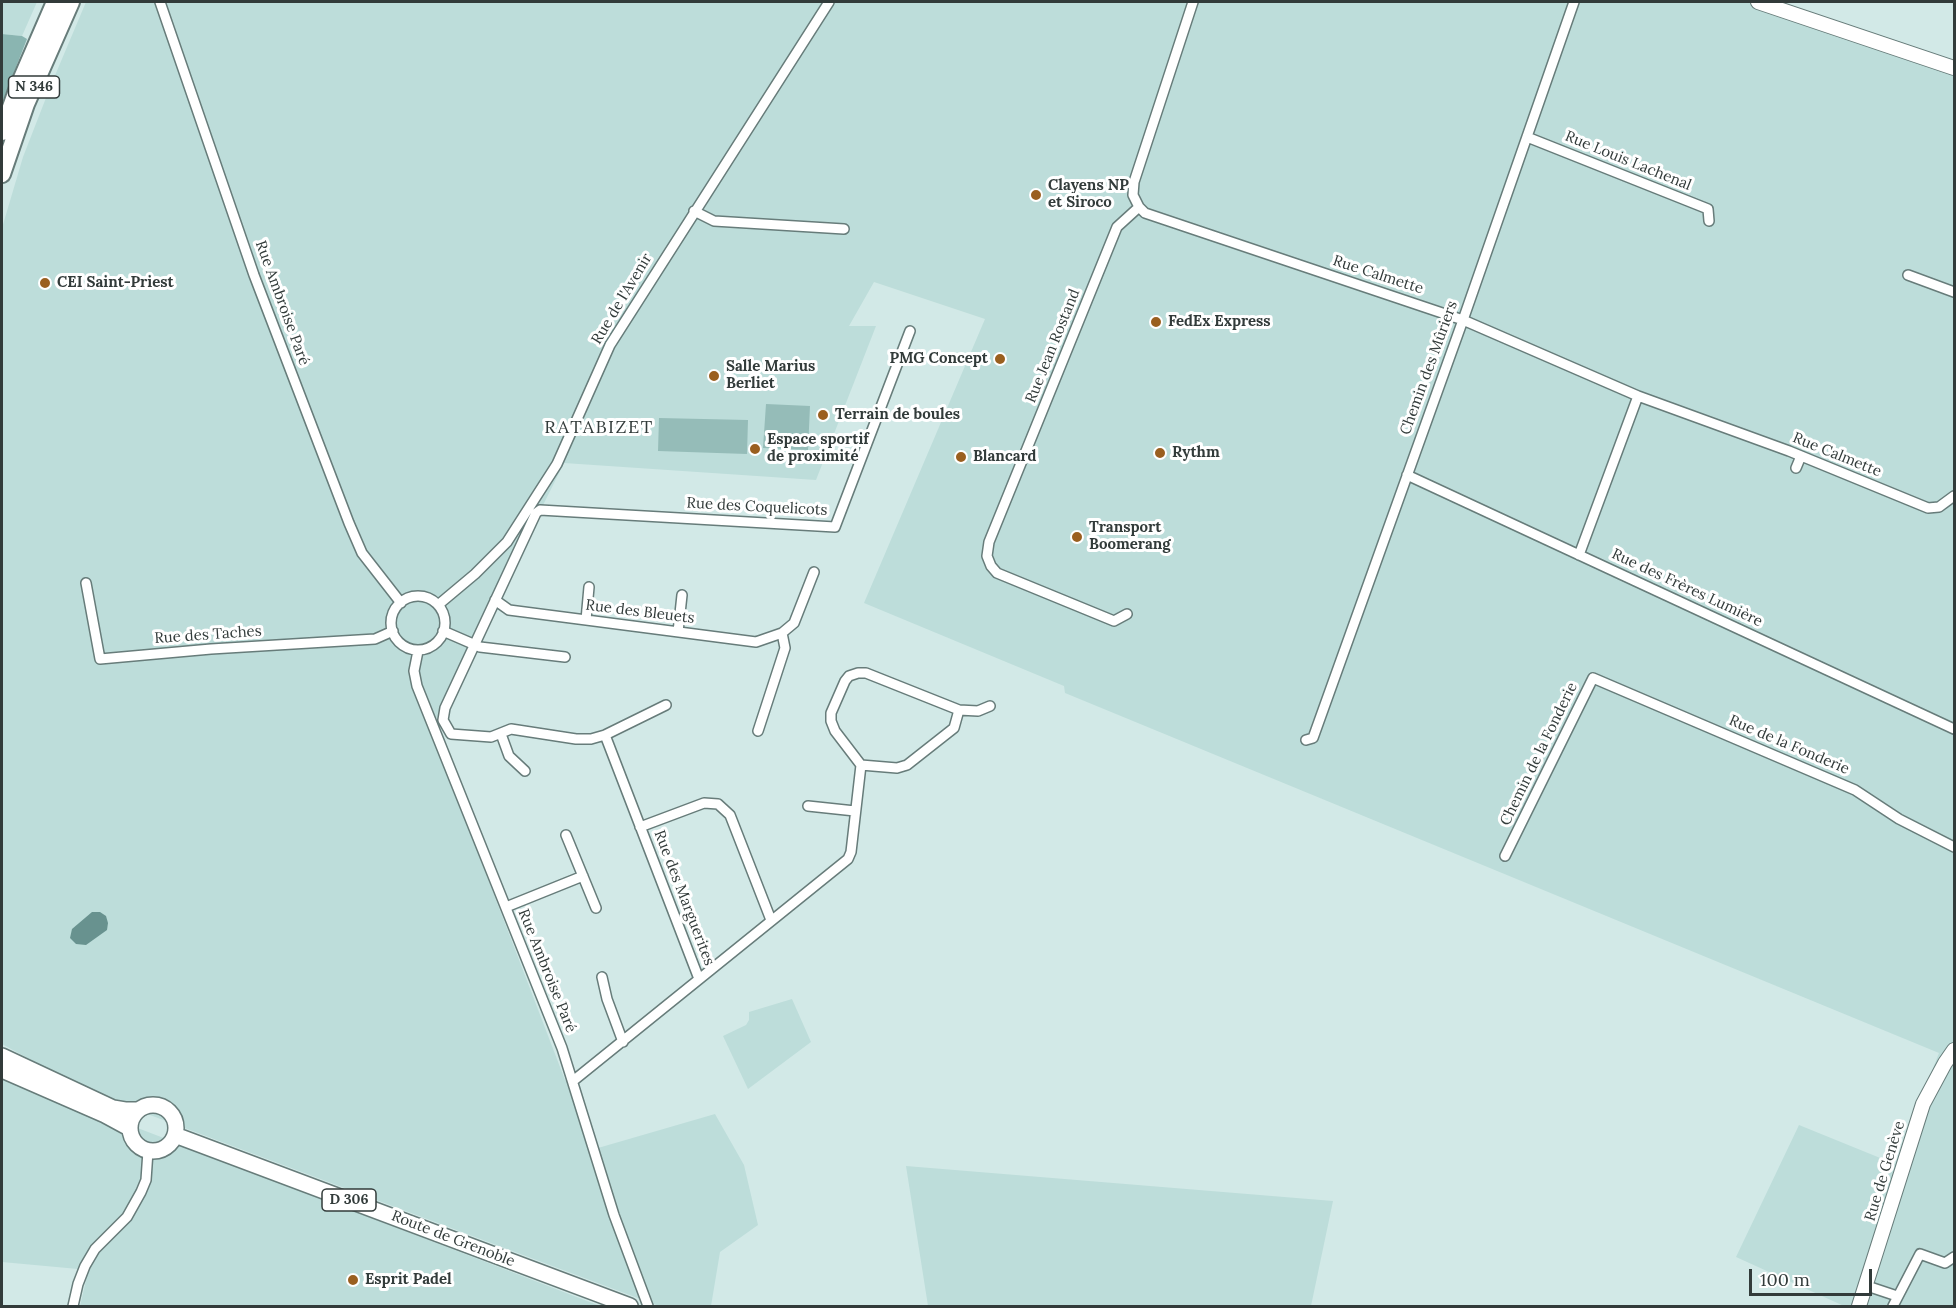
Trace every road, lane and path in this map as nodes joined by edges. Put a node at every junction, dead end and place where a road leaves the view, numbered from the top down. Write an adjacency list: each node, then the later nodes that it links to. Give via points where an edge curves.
1 (55, 2): 9 (highway, N 346)
2 (71, 2): 11 (highway, N 346, via 26,104)
3 (160, 2): 31 (street, Rue Ambroise Paré, via 254,275 349,523 362,554)
4 (829, 2): 13 (street, Rue de l'Avenir)
5 (1193, 2): 12 (street, via 1134,182 1133,195)
6 (1574, 2): 10 (street, Chemin des Mûriers)
7 (1758, 2): 8 (street)
8 (1954, 68)
9 (2, 132)
10 (1527, 137): 14 (street, Rue Louis Lachenal, via 1708,209); 18 (street, Chemin des Mûriers)
11 (2, 174)
12 (1139, 207): 18 (street, Rue Calmette, via 1155,217); 33 (street, Rue Jean Rostand, via 1117,227 989,542 987,556 997,573 1114,621)
13 (694, 212): 15 (street, via 714,221); 32 (street, Rue de l'Avenir, via 610,345 557,465 507,542)
14 (1709, 221)
15 (844, 229)
16 (1908, 275): 17 (street)
17 (1954, 292)
18 (1463, 320): 20 (street, Rue Calmette); 23 (street, Chemin des Mûriers)
19 (910, 331): 30 (street, Rue des Coquelicots, via 835,527 540,510)
20 (1638, 396): 21 (street, Rue Calmette); 25 (street)
21 (1801, 456): 22 (street); 24 (street, Rue Calmette, via 1928,508 1939,507)
22 (1796, 468)
23 (1407, 475): 25 (street, Rue des Frères Lumière); 50 (street, Chemin des Mûriers, via 1313,738)
24 (1954, 496)
25 (1579, 555): 46 (street, Rue des Frères Lumière)
26 (814, 572): 38 (street, via 794,623)
27 (86, 583): 35 (street, Rue des Taches, via 100,659 375,639)
28 (589, 587): 34 (street)
29 (682, 596): 37 (street)
30 (495, 600): 34 (street, Rue des Bleuets, via 509,610); 39 (street)
31 (401, 603): 32 (street, via 409,597 422,596); 35 (street, via 392,619)
32 (438, 605): 36 (street, via 444,617)
33 (1127, 614)
34 (586, 620): 37 (street, Rue des Bleuets)
35 (393, 631): 40 (street, via 405,648)
36 (443, 631): 39 (street); 40 (street, via 436,642)
37 (678, 632): 38 (street, Rue des Bleuets, via 756,642)
38 (782, 633): 47 (street, via 785,648)
39 (474, 645): 41 (street); 48 (street, via 443,720 451,734)
40 (418, 651): 60 (street, Rue Ambroise Paré, via 414,671 417,686)
41 (565, 657)
42 (1606, 682): 57 (street, Rue de la Fonderie, via 1855,790 1899,819); 58 (street, Chemin de la Fonderie, via 1593,678)
43 (666, 705): 49 (street)
44 (990, 706): 45 (street, via 978,711)
45 (959, 710): 51 (street, via 954,728 907,765); 51 (street, via 866,673 849,676 831,721 834,731)
46 (1954, 729)
47 (758, 731)
48 (501, 734): 49 (street, via 510,729 576,739); 52 (street, via 510,756)
49 (605, 735): 55 (street, Rue des Marguerites)
50 (1306, 740)
51 (861, 765): 54 (street)
52 (525, 771)
53 (808, 806): 54 (street)
54 (855, 811): 62 (street, via 848,859)
55 (640, 826): 62 (street, Rue des Marguerites, via 704,803 718,804 730,815); 64 (street, Rue des Marguerites)
56 (566, 835): 59 (street)
57 (1954, 847)
58 (1505, 856)
59 (583, 876): 60 (street); 61 (street)
60 (506, 907): 69 (street, Rue Ambroise Paré)
61 (596, 908)
62 (771, 920): 64 (street, Rue des Marguerites)
63 (602, 977): 65 (street)
64 (699, 979): 65 (street, Rue des Marguerites)
65 (623, 1042): 69 (street, Rue des Marguerites)
66 (1954, 1050): 75 (street, Rue de Genève, via 1923,1104)
67 (2, 1056): 70 (main road, via 113,1108)
68 (2, 1070): 71 (main road)
69 (573, 1081): 79 (street, Rue Ambroise Paré, via 614,1215)
70 (138, 1110): 71 (main road); 72 (main road, via 154,1104 165,1108 175,1119)
71 (129, 1128): 73 (main road, via 134,1142)
72 (175, 1135): 73 (main road, via 168,1146); 78 (main road, Route de Grenoble / D 306)
73 (148, 1151): 77 (street, via 141,1192 127,1217 85,1266)
74 (1954, 1257): 76 (street, via 1945,1263 1920,1254)
75 (1867, 1286): 76 (street); 80 (street, Rue de Genève)
76 (1897, 1296): 81 (street)
77 (73, 1306)
78 (630, 1306)
79 (648, 1306)
80 (1859, 1306)
81 (1893, 1306)

